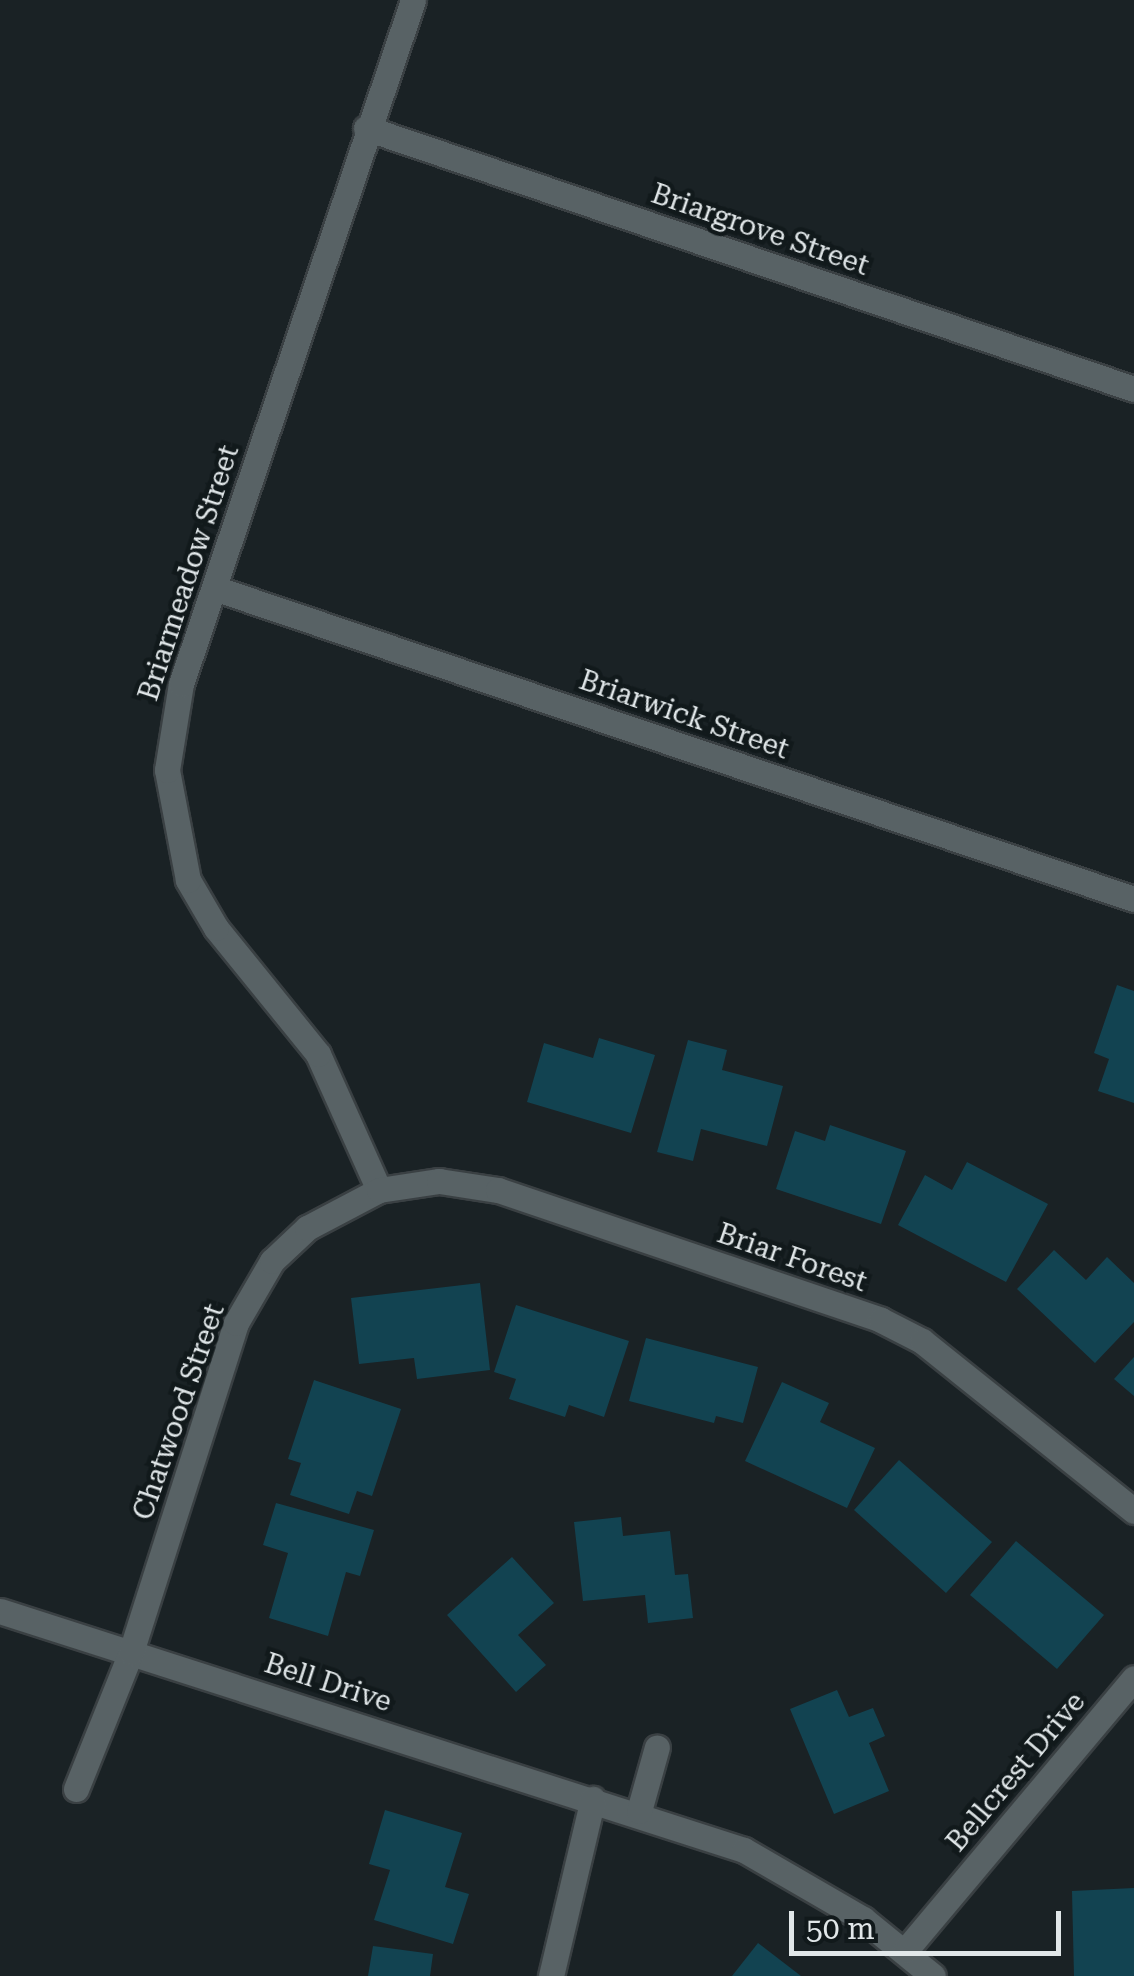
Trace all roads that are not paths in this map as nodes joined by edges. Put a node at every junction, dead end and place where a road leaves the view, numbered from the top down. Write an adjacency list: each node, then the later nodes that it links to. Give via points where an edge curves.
1 (413, 0): 2 (street, Briarmeadow Street)
2 (366, 128): 3 (street, Briargrove Street); 4 (street, Briarmeadow Street)
3 (1134, 389)
4 (214, 588): 5 (street, Briarwick Street); 6 (street, Briarmeadow Street, via 173,714 172,826 188,880 216,928 335,1082)
5 (1134, 900)
6 (378, 1190): 7 (street, Briar Forest, via 438,1181 498,1190 881,1320 922,1341); 9 (street, Chatwood Street, via 307,1228 272,1261 236,1323)
7 (1134, 1512)
8 (0, 1611): 9 (street, Bell Drive)
9 (130, 1652): 12 (street, Chatwood Street); 13 (street, Bell Drive)
10 (1134, 1678): 15 (street, Bellcrest Drive)
11 (657, 1747): 14 (street)
12 (76, 1788)
13 (593, 1799): 14 (street, Bell Drive); 16 (street)
14 (639, 1811): 15 (street, Bell Drive, via 805,1882)
15 (905, 1951): 17 (street, Bell Drive)
16 (551, 1976)
17 (933, 1976)

